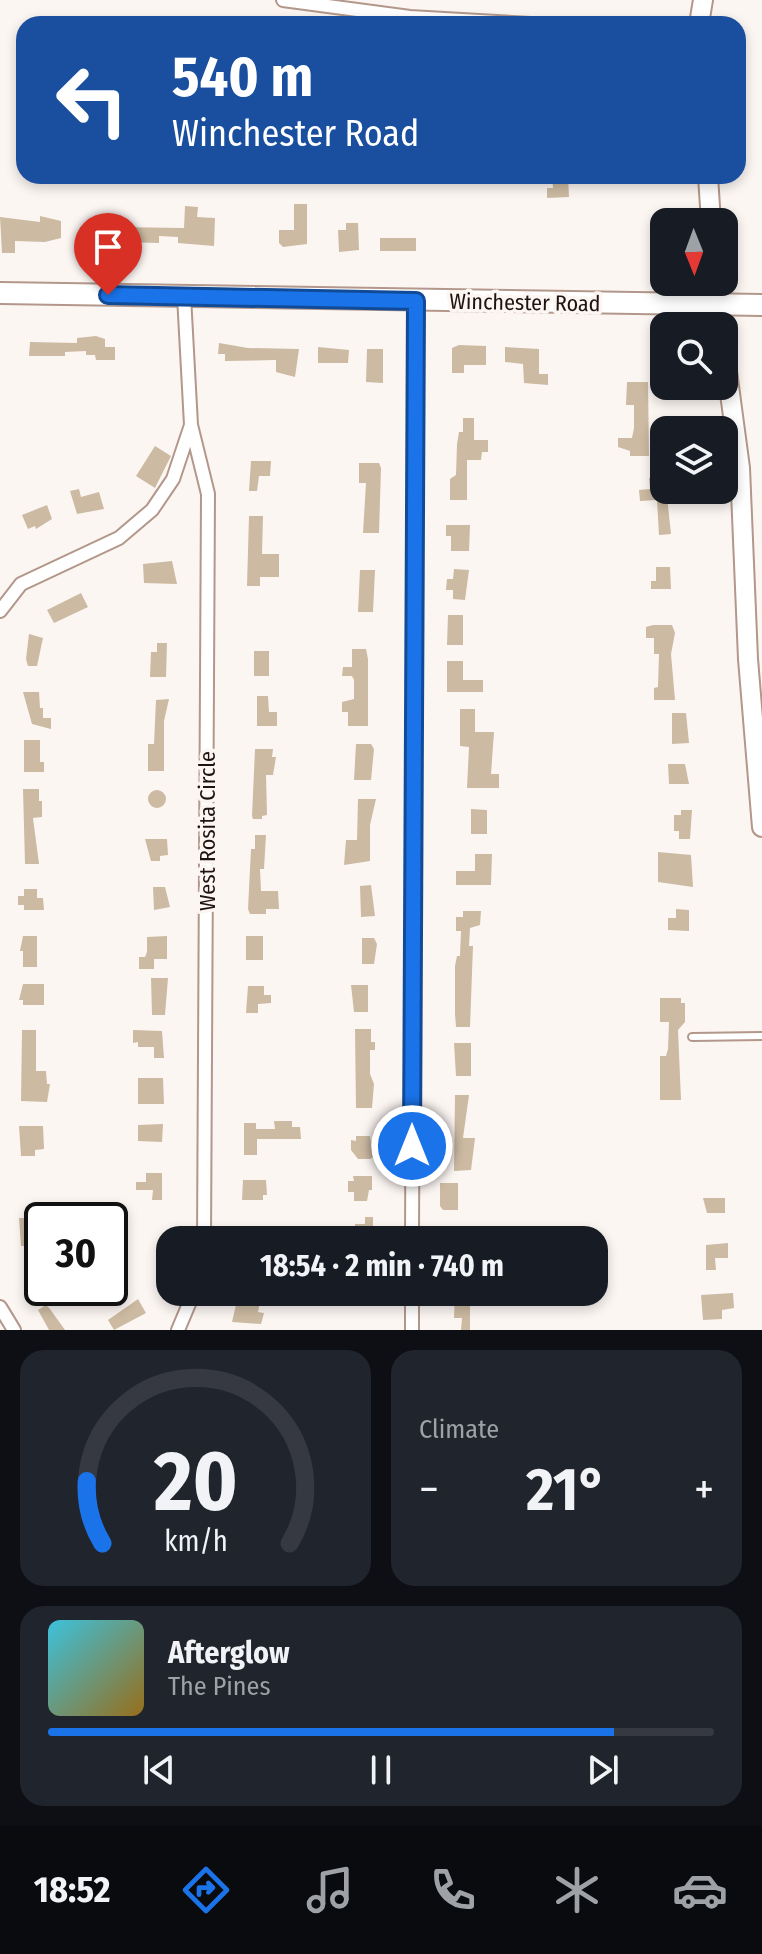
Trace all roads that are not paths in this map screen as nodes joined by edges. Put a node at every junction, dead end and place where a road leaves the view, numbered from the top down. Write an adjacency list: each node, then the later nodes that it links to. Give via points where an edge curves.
1 (283, 0): 2 (street)
2 (403, 16)
3 (709, 184): 4 (street)
4 (710, 208)
5 (0, 293): 6 (main road, Winchester Road)
6 (184, 296): 8 (main road, Winchester Road); 13 (street)
7 (717, 296): 9 (street)
8 (416, 301): 9 (main road, Winchester Road); 19 (street)
9 (718, 304): 10 (main road, Winchester Road); 11 (street)
10 (762, 305)
11 (719, 312)
12 (731, 400): 15 (street, via 740,468)
13 (191, 425): 14 (street, via 173,479 152,510 119,538 21,584); 18 (street, West Rosita Circle, via 208,494)
14 (0, 611)
15 (762, 827)
16 (762, 1036): 17 (lane)
17 (692, 1037)
18 (204, 1226)
19 (412, 1226)
20 (188, 1306): 24 (street)
21 (412, 1306): 25 (street)
22 (0, 1307): 23 (street)
23 (14, 1330)
24 (178, 1330)
25 (412, 1330)

